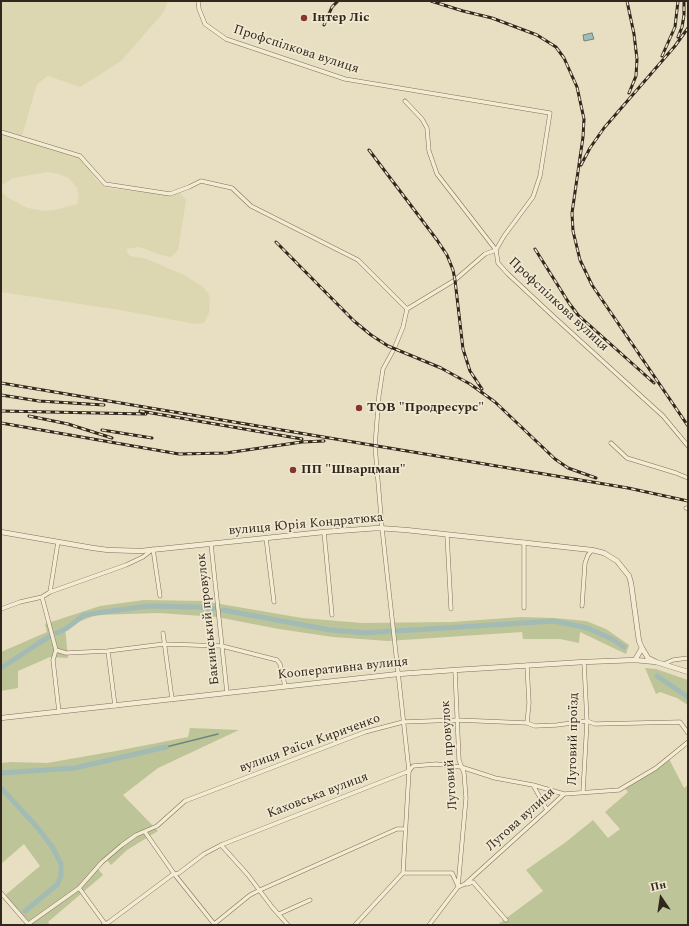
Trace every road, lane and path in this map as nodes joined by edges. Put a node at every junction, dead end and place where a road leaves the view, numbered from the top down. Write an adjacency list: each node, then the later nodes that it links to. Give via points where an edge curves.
1 (198, 1): 4 (street, Профспілкова вулиця, via 206,24 226,39 345,79 550,113 540,176 534,196)
2 (405, 101): 4 (street, Профспілкова вулиця, via 427,128 429,151 437,174)
3 (1, 132): 5 (street, via 80,156 105,184 170,194 189,188 201,180 232,188 251,206 358,260)
4 (496, 250): 5 (street, via 485,254 455,280); 7 (street, Профспілкова вулиця, via 498,263 508,274 663,416)
5 (407, 309): 9 (street, via 400,334 383,369 379,395 376,446)
6 (611, 443): 8 (street, via 627,458)
7 (688, 446)
8 (688, 478)
9 (382, 528): 11 (street, вулиця Юрія Кондратюка); 12 (street, вулиця Юрія Кондратюка); 42 (street)
10 (1, 532): 14 (street, вулиця Юрія Кондратюка)
11 (324, 532): 13 (street, вулиця Юрія Кондратюка); 27 (street)
12 (447, 535): 15 (street, вулиця Юрія Кондратюка); 26 (street)
13 (266, 538): 16 (street, вулиця Юрія Кондратюка); 22 (street)
14 (58, 542): 17 (street, вулиця Юрія Кондратюка, via 108,550); 19 (street)
15 (524, 542): 18 (street, вулиця Юрія Кондратюка); 24 (street)
16 (211, 544): 17 (street, вулиця Юрія Кондратюка); 30 (street, Бакинський провулок)
17 (153, 549): 19 (street, via 126,565); 20 (street)
18 (592, 550): 23 (street, via 585,564); 31 (street, вулиця Юрія Кондратюка, via 616,560 629,576)
19 (50, 592): 21 (street)
20 (160, 596)
21 (42, 597): 25 (street); 32 (street)
22 (274, 602)
23 (582, 606)
24 (524, 608)
25 (1, 609)
26 (450, 609)
27 (332, 615)
28 (163, 633): 29 (street)
29 (164, 644): 30 (street); 33 (street); 45 (street)
30 (222, 646): 43 (street, via 277,660); 44 (street, Бакинський провулок)
31 (642, 648): 35 (street); 37 (street, вулиця Юрія Кондратюка, via 648,658)
32 (56, 650): 33 (street, via 66,653); 47 (street, via 53,660)
33 (108, 651): 46 (street)
34 (688, 658): 38 (street)
35 (635, 660): 36 (street, Кооперативна вулиця); 37 (street, Кооперативна вулиця)
36 (584, 662): 39 (street, Кооперативна вулиця); 50 (street, Луговий проїзд)
37 (656, 662): 38 (street, Кооперативна вулиця)
38 (664, 664): 41 (street, Кооперативна вулиця)
39 (527, 665): 40 (street, Кооперативна вулиця); 52 (street)
40 (455, 670): 42 (street, Кооперативна вулиця); 49 (street, Луговий провулок)
41 (688, 672)
42 (398, 674): 43 (street, Кооперативна вулиця); 51 (street)
43 (285, 686): 44 (street, Кооперативна вулиця)
44 (227, 693): 45 (street, Кооперативна вулиця)
45 (172, 699): 46 (street, Кооперативна вулиця)
46 (115, 706): 47 (street, Кооперативна вулиця)
47 (59, 712): 48 (street, Кооперативна вулиця)
48 (1, 718)
49 (457, 720): 51 (street, вулиця Раїси Кириченко); 52 (street, вулиця Раїси Кириченко); 55 (street, Луговий провулок)
50 (587, 721): 52 (street, вулиця Раїси Кириченко, via 535,726); 53 (street, вулиця Раїси Кириченко, via 595,724 680,722); 58 (street, Луговий проїзд)
51 (403, 722): 56 (street); 62 (street, вулиця Раїси Кириченко, via 365,732 184,801 157,826)
52 (527, 723)
53 (688, 733)
54 (688, 742): 58 (street, Лугова вулиця, via 656,768 619,790)
55 (461, 767): 56 (street, Каховська вулиця, via 436,764 413,766); 57 (street, Каховська вулиця); 66 (street, Луговий провулок, via 464,773 466,798)
56 (409, 772): 61 (street); 63 (street, Каховська вулиця)
57 (533, 786): 59 (street, Каховська вулиця); 60 (street)
58 (583, 792): 59 (street, Лугова вулиця)
59 (564, 794): 60 (street, Лугова вулиця)
60 (547, 810): 66 (street, Лугова вулиця, via 465,884)
61 (405, 829): 64 (street); 68 (street, via 397,829)
62 (145, 832): 65 (street); 67 (street, вулиця Раїси Кириченко, via 122,845 102,862)
63 (221, 845): 65 (street, Каховська вулиця); 68 (street)
64 (403, 873): 66 (street, via 452,873); 77 (street)
65 (175, 875): 74 (street, Каховська вулиця); 75 (street)
66 (458, 887): 72 (street, via 473,882); 78 (street, Лугова вулиця)
67 (79, 888): 73 (street, вулиця Раїси Кириченко); 74 (street)
68 (260, 890): 71 (street); 75 (street, via 250,895)
69 (1, 893): 73 (street)
70 (310, 900): 71 (street)
71 (279, 914): 76 (street)
72 (506, 920)
73 (28, 924)
74 (105, 924)
75 (214, 925)
76 (288, 925)
77 (355, 925)
78 (429, 925)

